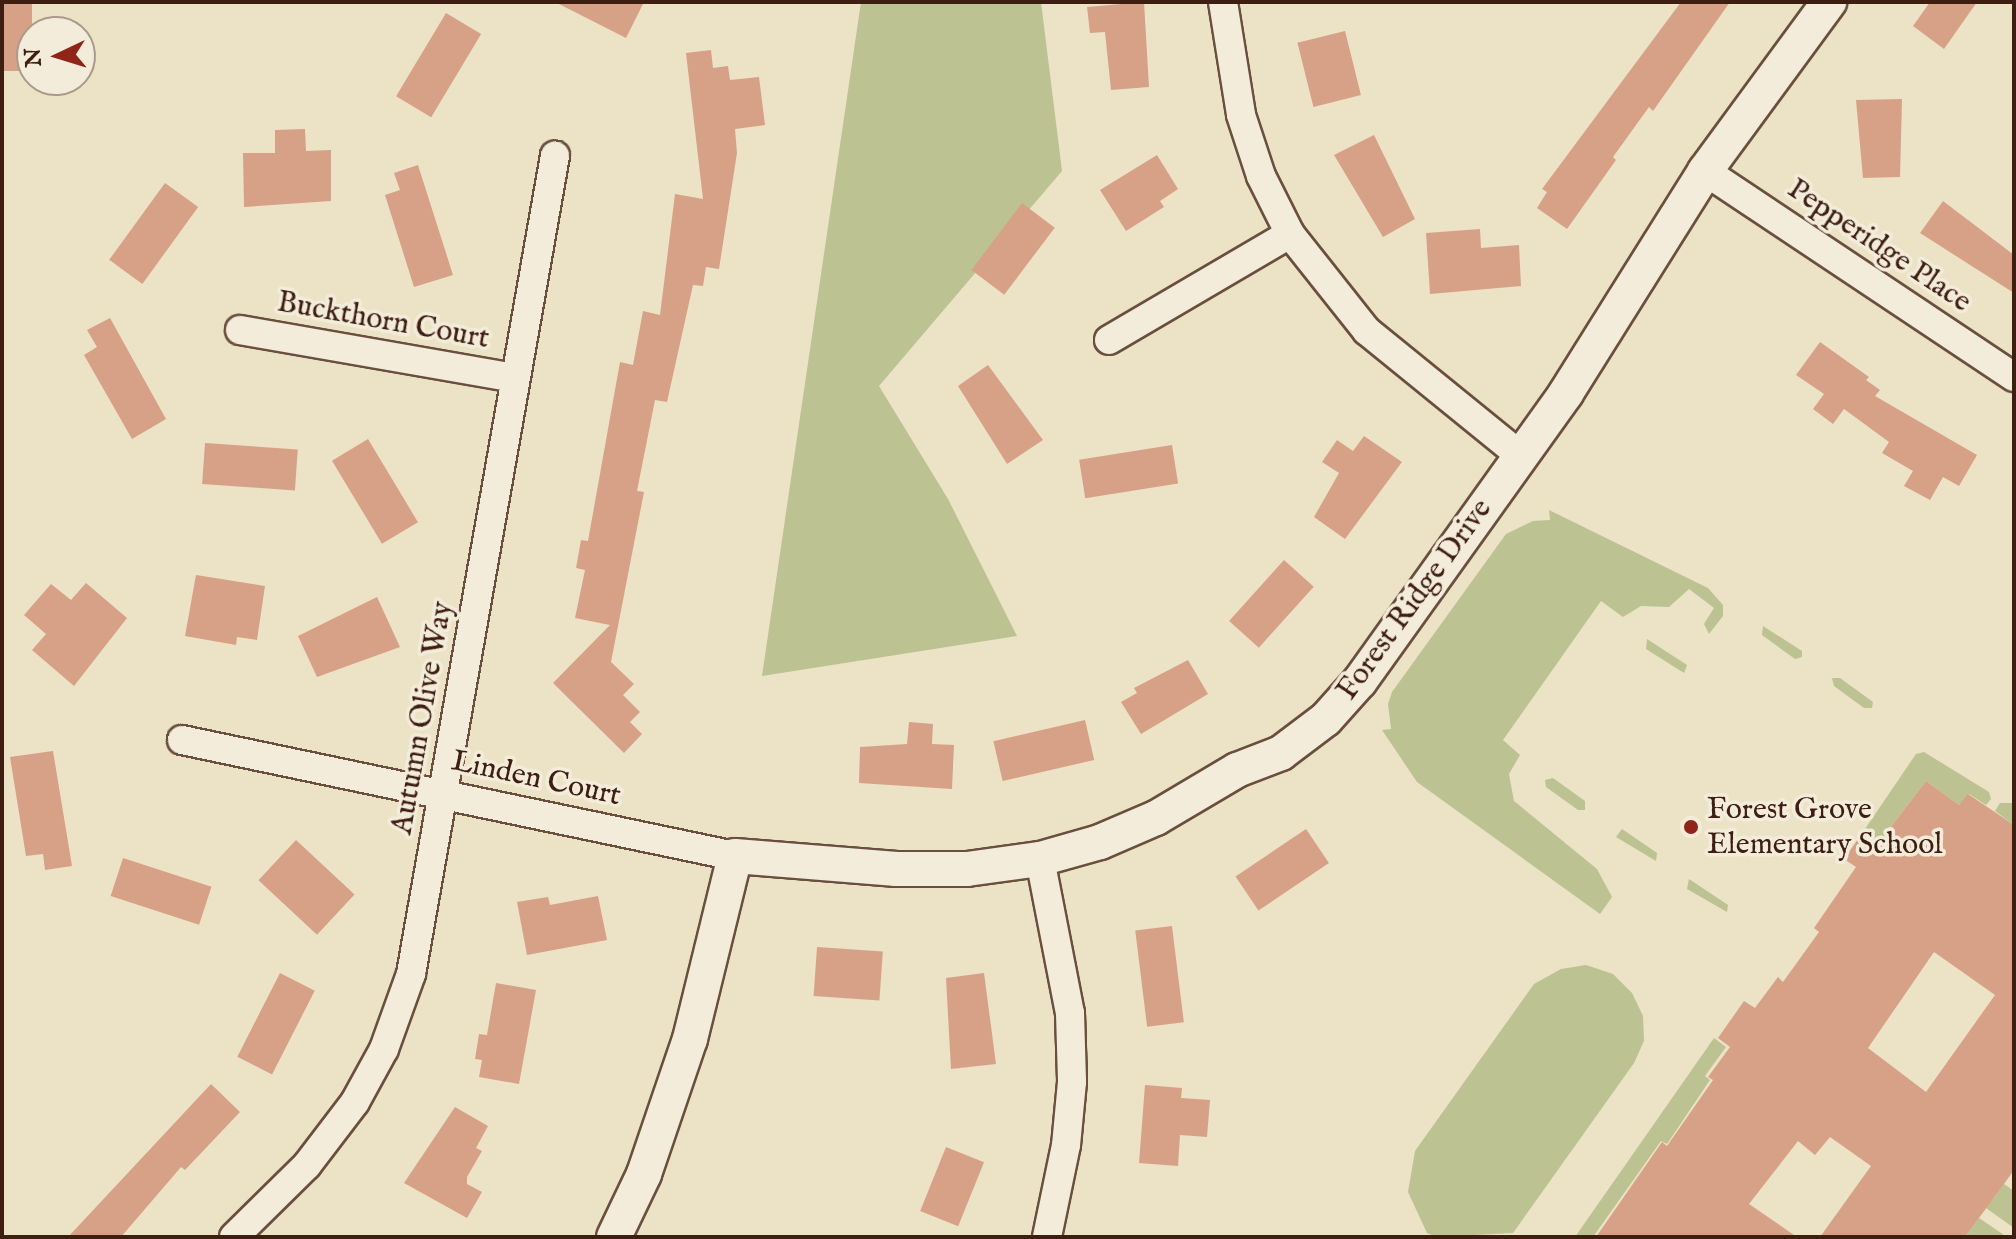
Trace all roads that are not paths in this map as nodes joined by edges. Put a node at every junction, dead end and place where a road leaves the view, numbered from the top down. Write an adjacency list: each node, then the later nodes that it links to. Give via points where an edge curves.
1 (1223, 2): 5 (street, via 1241,115 1261,176)
2 (1829, 2): 4 (street, Forest Ridge Drive)
3 (555, 156): 9 (street, Autumn Olive Way)
4 (1705, 171): 8 (street, Pepperidge Place); 10 (street, Forest Ridge Drive)
5 (1290, 234): 7 (street); 10 (street, via 1367,331)
6 (240, 330): 9 (street, Buckthorn Court)
7 (1109, 340)
8 (2014, 377)
9 (514, 378): 12 (street, Autumn Olive Way)
10 (1521, 456): 14 (street, Forest Ridge Drive, via 1360,681 1326,719 1281,753 1237,770 1156,818)
11 (182, 740): 12 (street, Linden Court)
12 (445, 795): 13 (street, Linden Court); 15 (street, Autumn Olive Way, via 411,974 384,1049 355,1102 307,1165)
13 (735, 856): 14 (street, Forest Ridge Drive, via 896,869 967,869); 16 (street, via 690,1039 644,1174)
14 (1040, 859): 17 (street, via 1070,1013 1072,1082 1066,1145)
15 (234, 1237)
16 (614, 1237)
17 (1047, 1237)

